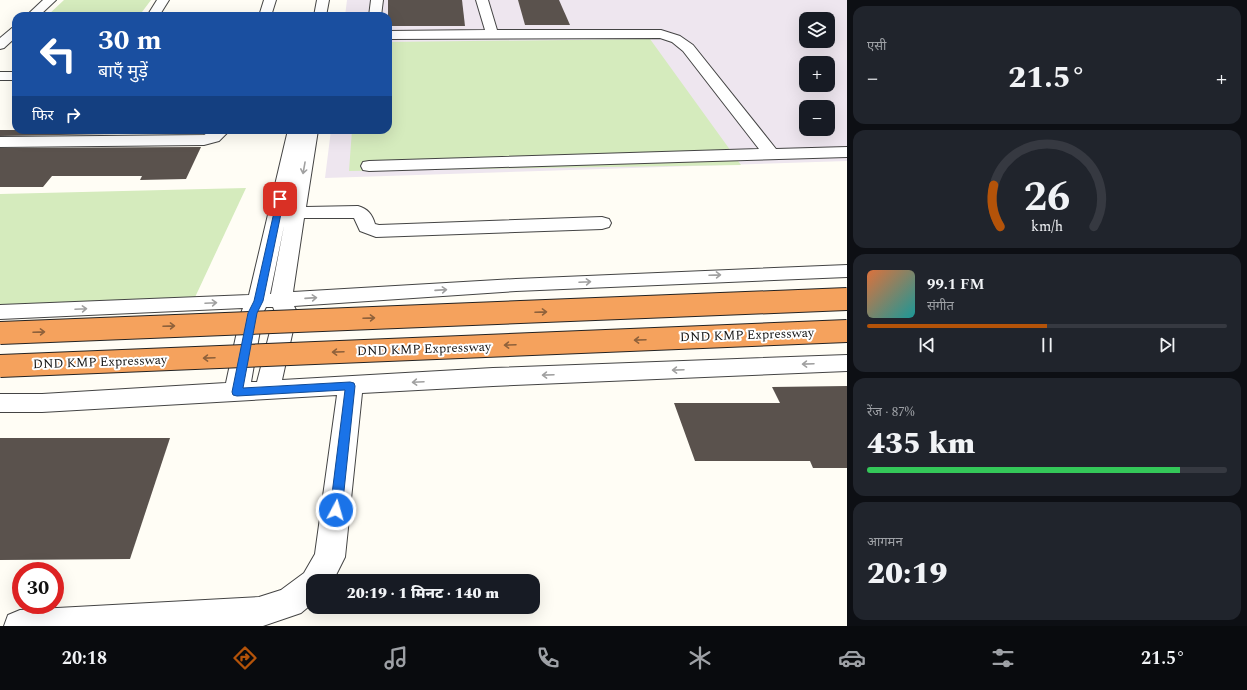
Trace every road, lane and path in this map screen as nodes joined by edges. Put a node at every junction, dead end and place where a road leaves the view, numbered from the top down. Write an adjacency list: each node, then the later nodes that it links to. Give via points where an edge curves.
1 (50, 0): 8 (street)
2 (163, 0): 9 (street)
3 (270, 0): 10 (street)
4 (323, 0): 11 (street)
5 (332, 0): 12 (street)
6 (376, 0): 13 (street)
7 (482, 0): 17 (street)
8 (36, 12)
9 (156, 12)
10 (266, 12)
11 (321, 12)
12 (330, 12)
13 (376, 12)
14 (0, 31): 15 (street)
15 (12, 31)
16 (12, 34): 19 (street)
17 (492, 34): 18 (street); 27 (street, via 635,33 661,34 676,39 688,48)
18 (392, 35)
19 (0, 45)
20 (0, 76): 21 (street)
21 (12, 76)
22 (218, 134): 25 (street, via 204,140)
23 (295, 134): 34 (street)
24 (309, 134): 29 (street, one-way to 29)
25 (0, 142)
26 (847, 152): 27 (street)
27 (771, 154): 28 (street)
28 (370, 166)
29 (296, 213): 30 (street, via 358,212 363,216 367,227 376,231); 33 (street)
30 (602, 223)
31 (847, 272): 33 (street, one-way to 31, via 686,277)
32 (847, 299): 37 (highway, one-way to 32, bridge)
33 (281, 300): 34 (street); 41 (street, via 286,312)
34 (258, 301): 35 (street, one-way to 34); 42 (street, via 252,313)
35 (0, 312)
36 (847, 331): 39 (highway, DND KMP Expressway, one-way to 39, bridge)
37 (0, 333)
38 (847, 362): 40 (street, one-way to 40)
39 (0, 366)
40 (350, 386): 41 (street); 44 (street, via 330,557)
41 (267, 390): 42 (street)
42 (237, 392): 43 (street)
43 (0, 403)
44 (320, 574)
45 (306, 589): 46 (street, via 290,602 258,612)
46 (20, 626)

